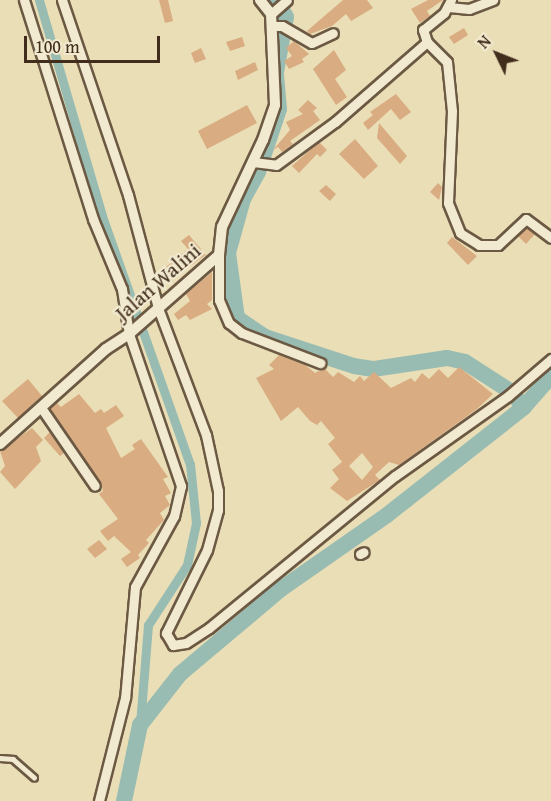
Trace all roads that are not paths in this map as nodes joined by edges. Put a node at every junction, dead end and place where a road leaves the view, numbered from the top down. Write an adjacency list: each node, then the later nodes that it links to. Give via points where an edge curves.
1 (24, 0): 13 (street, via 93,219 122,289)
2 (62, 0): 12 (street, via 128,195)
3 (260, 0): 6 (street)
4 (493, 0): 5 (street, via 469,9)
5 (451, 3): 8 (street, via 423,30)
6 (280, 16): 7 (street, via 312,42); 9 (street, Jalan Walini, via 275,105)
7 (333, 33)
8 (427, 42): 9 (street, via 334,122 276,165); 10 (street, via 447,62 452,111 448,203 460,233 479,245 498,244 526,219)
9 (255, 162): 11 (street, Jalan Walini, via 222,227)
10 (551, 238)
11 (219, 255): 12 (street, Jalan Walini); 15 (street, via 219,300 228,322 242,333)
12 (156, 310): 13 (street, Jalan Walini); 14 (street, via 206,435 218,491 218,510 207,550 166,633 177,646 208,628 395,477 512,393)
13 (130, 333): 16 (street, Jalan Walini, via 106,349); 21 (street, via 181,486 174,516 135,587 125,698)
14 (551, 359)
15 (320, 363)
16 (42, 409): 17 (street, Jalan Walini); 18 (street)
17 (0, 444)
18 (94, 486)
19 (0, 758): 20 (lane, via 14,759)
20 (34, 777)
21 (99, 801)

